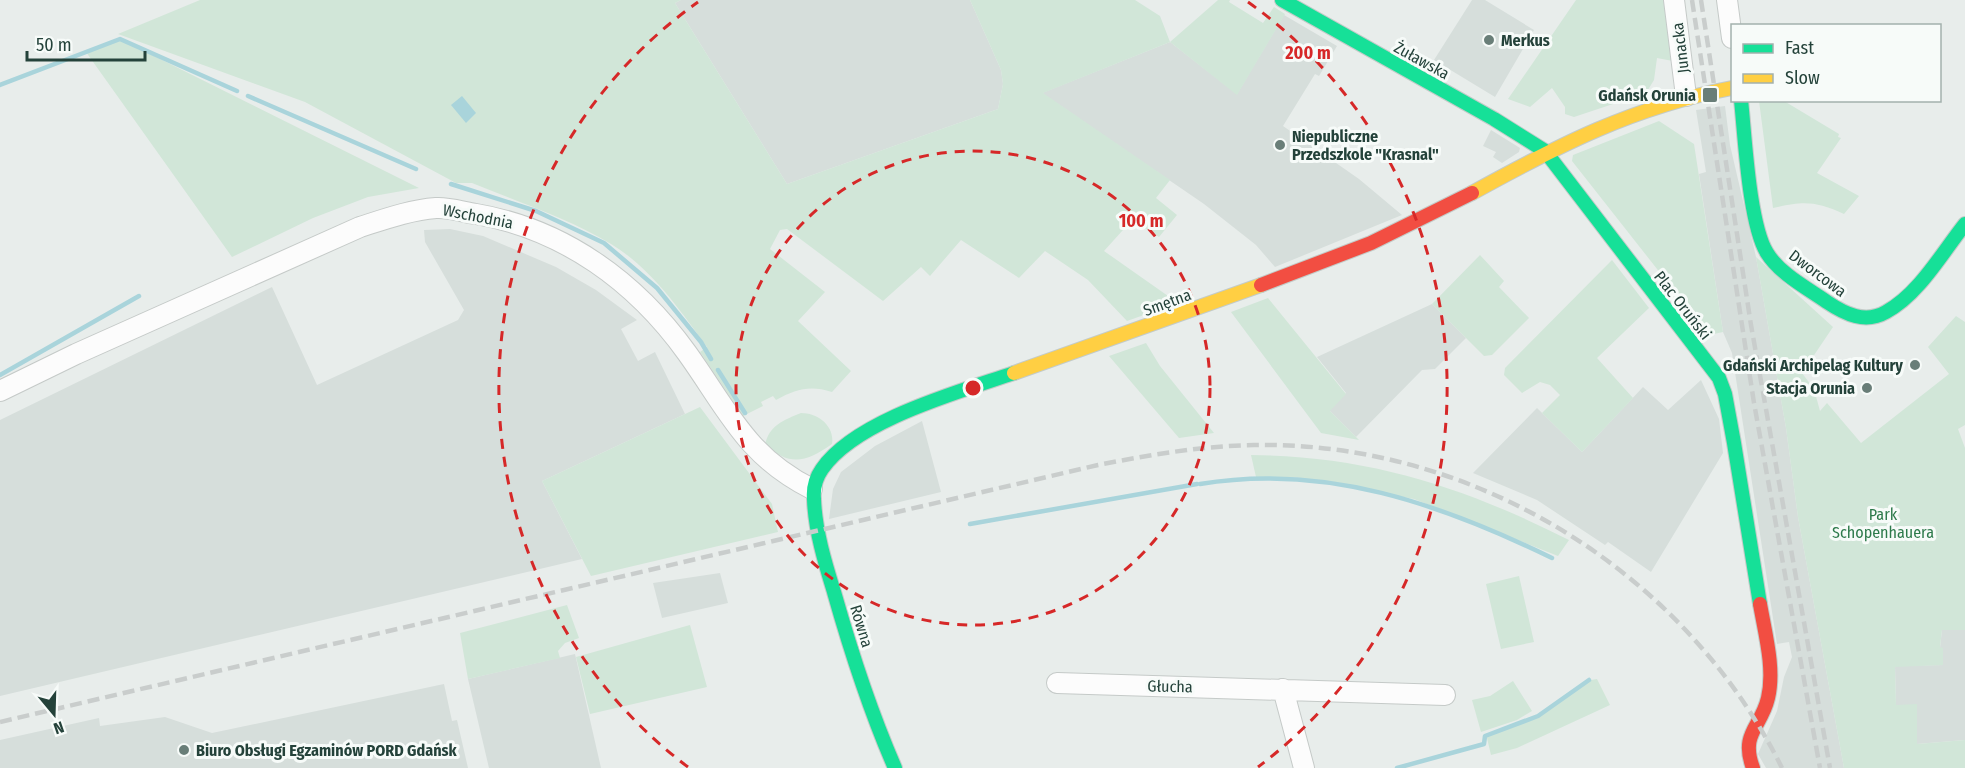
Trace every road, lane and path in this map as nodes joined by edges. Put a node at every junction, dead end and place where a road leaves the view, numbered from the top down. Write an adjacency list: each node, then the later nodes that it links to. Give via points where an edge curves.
1 (1282, 0): 8 (street, Żuławska)
2 (1674, 0): 6 (street, Junacka)
3 (1727, 0): 4 (street)
4 (1731, 30)
5 (1731, 88): 6 (street)
6 (1686, 96): 8 (street, via 1590,130)
7 (1741, 102): 9 (street, Dworcowa, via 1757,219 1765,249 1784,270 1838,310 1872,318 1886,313 1907,294)
8 (1545, 151): 11 (street, Smętna, via 1388,235 896,417 831,458); 17 (street, Plac Oruński, via 1722,384 1756,566 1769,661 1768,698 1748,740 1747,752)
9 (1965, 224)
10 (0, 391): 11 (street, Wschodnia, via 360,227 400,214 437,208 503,219 540,231 618,278 660,318 742,433 766,460 785,476)
11 (812, 489): 15 (street, Równa, via 818,531 847,634)
12 (1057, 683): 13 (street, Głucha)
13 (1283, 689): 14 (street, Głucha); 16 (street)
14 (1445, 695)
15 (895, 768)
16 (1304, 768)
17 (1753, 768)

